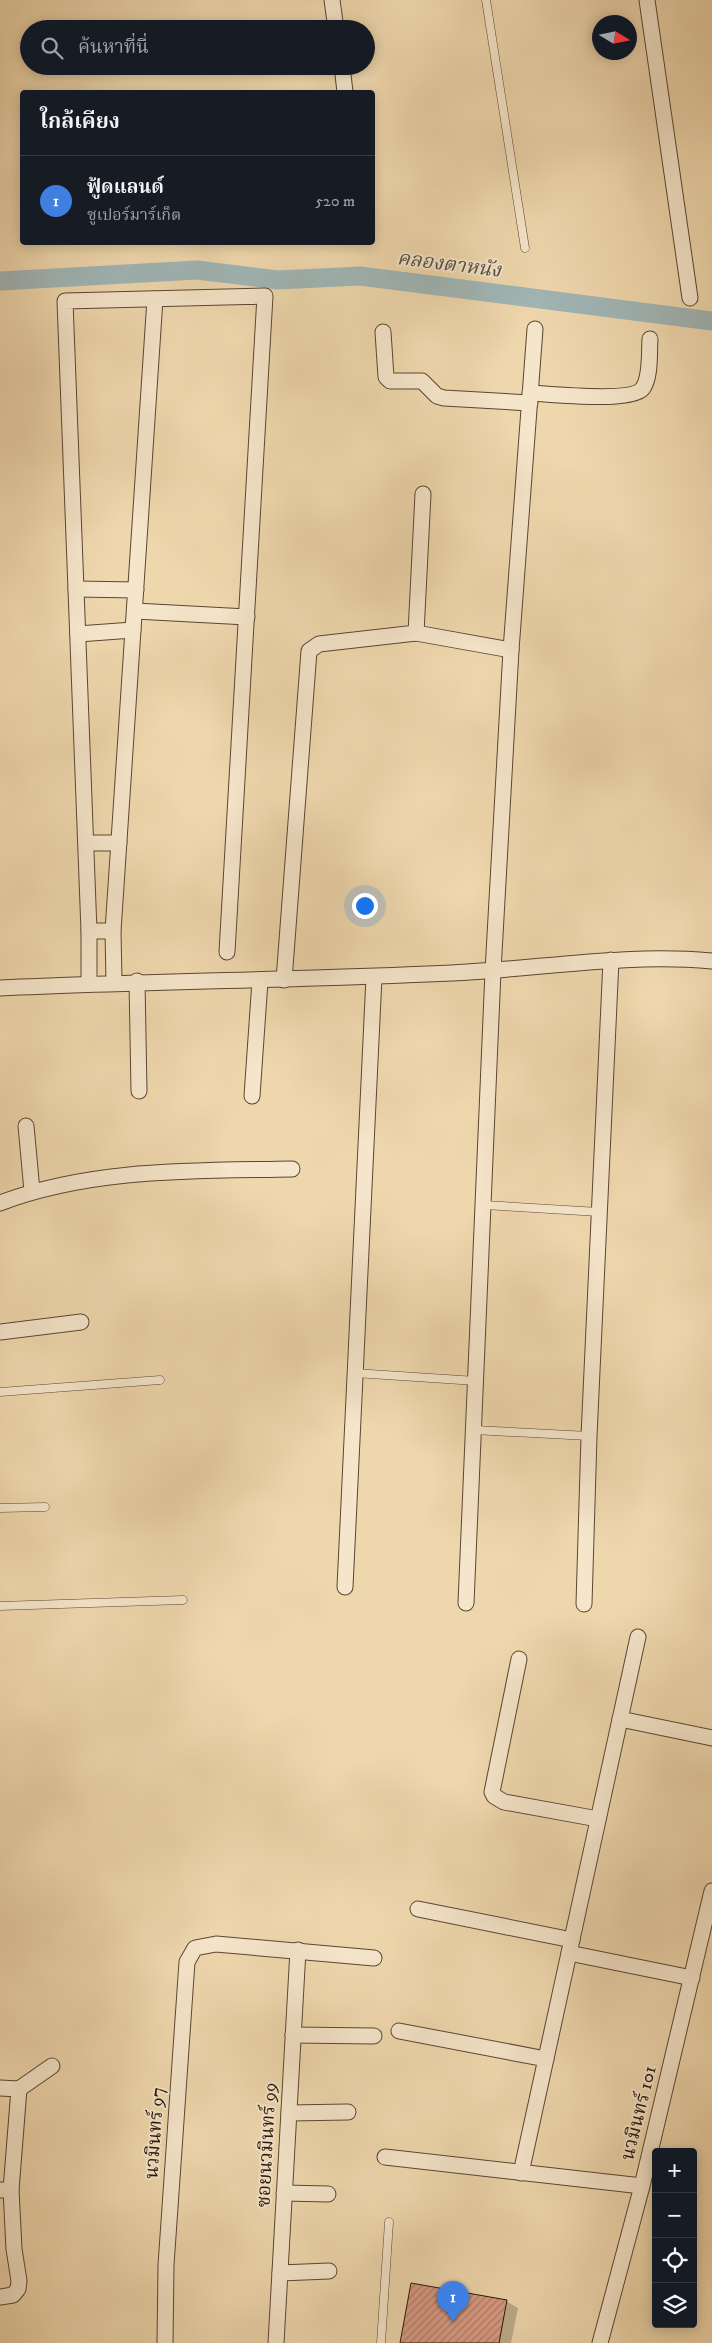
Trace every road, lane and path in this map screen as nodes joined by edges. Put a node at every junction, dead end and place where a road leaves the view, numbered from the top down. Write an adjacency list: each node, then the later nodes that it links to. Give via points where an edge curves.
1 (332, 0): 4 (street)
2 (486, 0): 7 (lane)
3 (647, 0): 8 (street)
4 (335, 20)
5 (343, 75): 6 (street)
6 (345, 90)
7 (525, 248)
8 (690, 298)
9 (156, 299): 15 (street, via 65,301); 16 (street); 18 (street, via 265,296)
10 (535, 329): 13 (street)
11 (383, 332): 13 (street, via 386,377 390,381 422,381 437,396 444,398)
12 (650, 339): 13 (street, via 646,378 643,388 637,393)
13 (530, 398): 22 (street)
14 (422, 494): 20 (street)
15 (76, 589): 16 (street); 21 (street)
16 (136, 590): 17 (street)
17 (134, 611): 18 (street); 19 (street)
18 (247, 617): 27 (street)
19 (133, 630): 21 (street); 24 (street)
20 (416, 633): 22 (street); 33 (street, via 318,644 309,651)
21 (78, 634): 23 (street)
22 (511, 650): 30 (street)
23 (86, 843): 24 (street); 25 (street)
24 (119, 843): 26 (street)
25 (90, 931): 26 (street); 36 (street)
26 (113, 931): 35 (street)
27 (227, 952)
28 (611, 960): 29 (street, via 654,957); 30 (street); 45 (street)
29 (712, 961)
30 (493, 971): 31 (street); 44 (street)
31 (374, 977): 33 (street); 48 (street)
32 (260, 980): 33 (street); 34 (street); 39 (street)
33 (284, 980)
34 (137, 981): 35 (street); 38 (street)
35 (114, 982): 36 (street)
36 (89, 984): 37 (street)
37 (0, 988)
38 (140, 1091)
39 (252, 1096)
40 (26, 1126): 42 (street)
41 (292, 1169): 42 (street, via 144,1172)
42 (32, 1191): 43 (street)
43 (0, 1203)
44 (484, 1205): 45 (lane); 50 (street)
45 (600, 1212): 53 (street)
46 (81, 1322): 47 (street)
47 (0, 1332)
48 (355, 1374): 50 (lane); 56 (street)
49 (160, 1380): 51 (lane)
50 (476, 1381): 52 (street)
51 (0, 1392)
52 (474, 1430): 53 (lane); 58 (street)
53 (589, 1436): 59 (street)
54 (45, 1507): 55 (lane)
55 (0, 1508)
56 (345, 1587)
57 (184, 1600): 60 (lane)
58 (466, 1603)
59 (584, 1604)
60 (0, 1606)
61 (638, 1636): 63 (street)
62 (519, 1660): 65 (street, via 492,1792 504,1802)
63 (620, 1719): 64 (street); 65 (street)
64 (712, 1738)
65 (598, 1820): 68 (street)
66 (712, 1891): 71 (street, นวมินทร์ 101)
67 (418, 1909): 68 (street)
68 (570, 1946): 71 (street); 75 (street)
69 (298, 1950): 70 (street); 73 (street, ซอยนวมินทร์ 99); 92 (street, นวมินทร์ 97, via 216,1944 195,1948 187,1962 166,2265)
70 (374, 1958)
71 (692, 1978): 83 (street, นวมินทร์ 101)
72 (399, 2031): 75 (street)
73 (294, 2035): 74 (street); 80 (street, ซอยนวมินทร์ 99)
74 (374, 2036)
75 (546, 2059): 82 (street)
76 (52, 2066): 78 (street)
77 (0, 2088): 78 (street)
78 (19, 2090): 84 (street)
79 (348, 2112): 80 (street)
80 (289, 2113): 85 (street, ซอยนวมินทร์ 99)
81 (386, 2157): 82 (street)
82 (521, 2173): 83 (street)
83 (642, 2186): 95 (street, นวมินทร์ 101)
84 (6, 2190): 88 (street)
85 (284, 2193): 86 (street); 90 (street, ซอยนวมินทร์ 99)
86 (328, 2194)
87 (389, 2222): 94 (lane)
88 (7, 2249): 91 (street, via 19,2281 18,2289 13,2295)
89 (329, 2271): 90 (street)
90 (280, 2273): 93 (street, ซอยนวมินทร์ 99)
91 (0, 2297)
92 (165, 2343)
93 (276, 2343)
94 (381, 2343)
95 (600, 2343)

